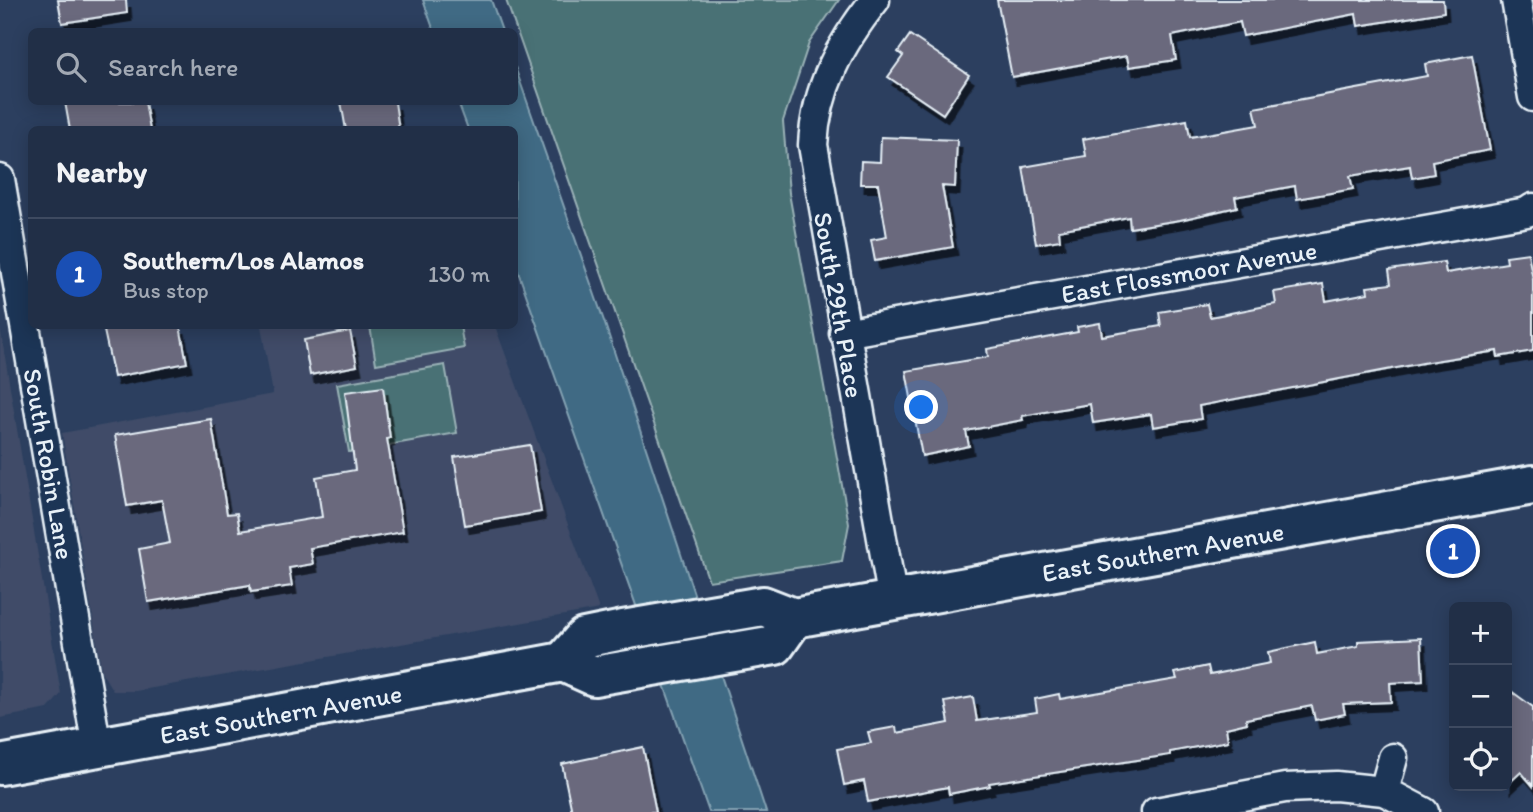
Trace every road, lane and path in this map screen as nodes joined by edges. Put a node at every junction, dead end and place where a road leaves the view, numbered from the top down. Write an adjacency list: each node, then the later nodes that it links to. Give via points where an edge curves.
1 (1516, 0): 3 (street)
2 (869, 9): 6 (street, South 29th Place, via 827,76 815,120 814,166)
3 (1533, 97)
4 (0, 179): 11 (street, South Robin Lane)
5 (1533, 208): 6 (street, East Flossmoor Avenue)
6 (844, 333): 8 (street, South 29th Place)
7 (1533, 485): 8 (main road, East Southern Avenue)
8 (893, 601): 9 (main road, East Southern Avenue)
9 (794, 618): 10 (main road, East Southern Avenue, via 763,606 636,628 584,638); 10 (main road, via 775,645 594,676)
10 (563, 662): 11 (main road, East Southern Avenue)
11 (97, 748): 13 (main road, East Southern Avenue)
12 (1393, 758): 14 (street)
13 (0, 765)
14 (1384, 791): 15 (street, via 1336,786 1285,788); 16 (street)
15 (1156, 812)
16 (1424, 812)

